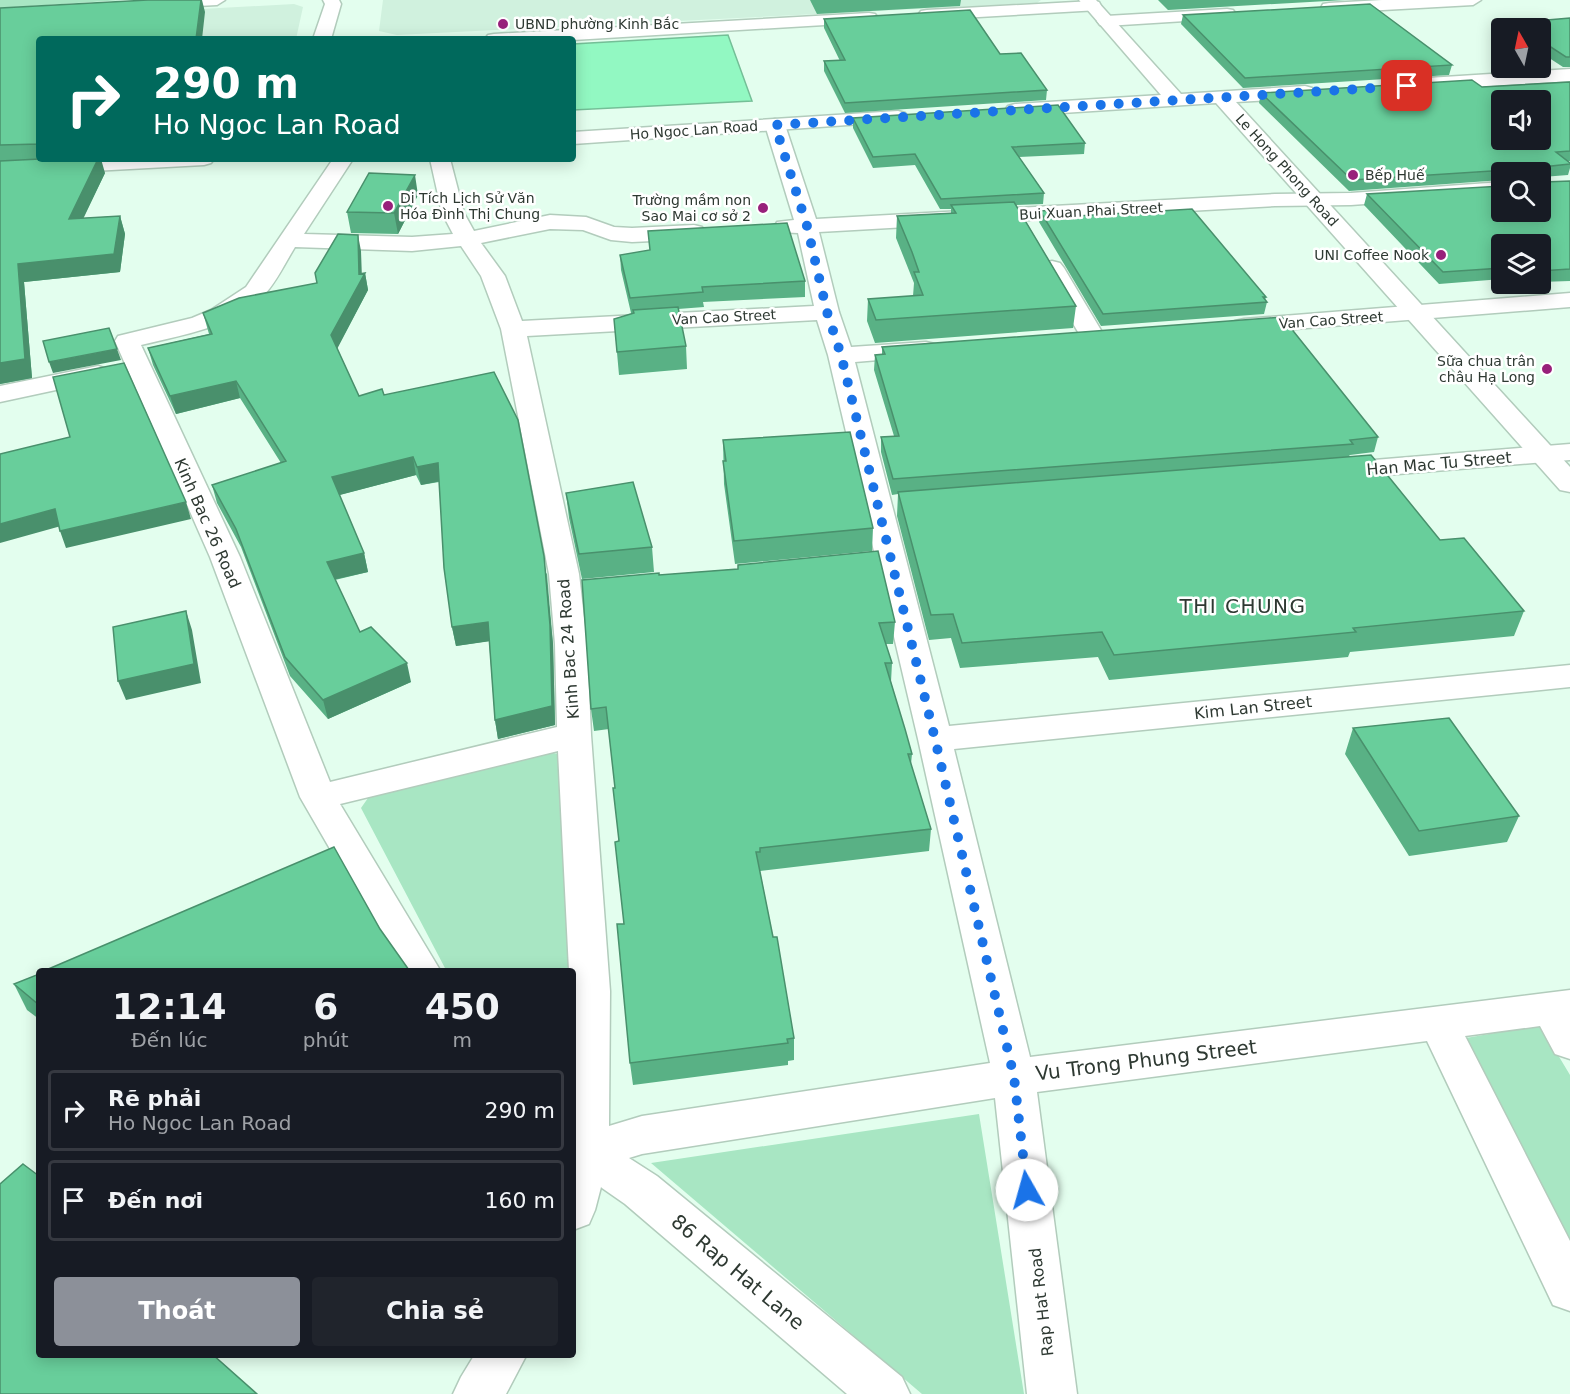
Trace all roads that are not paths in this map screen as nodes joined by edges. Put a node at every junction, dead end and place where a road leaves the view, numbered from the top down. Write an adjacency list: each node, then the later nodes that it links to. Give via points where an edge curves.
1 (217, 0): 5 (street)
2 (331, 0): 11 (street)
3 (1473, 0): 6 (street)
4 (1090, 3): 8 (street); 10 (street)
5 (145, 4)
6 (1307, 9)
7 (1248, 13): 10 (street)
8 (914, 16)
9 (890, 17): 12 (street)
10 (1106, 21): 17 (street)
11 (323, 36)
12 (548, 36)
13 (1570, 75): 14 (street)
14 (1407, 86)
15 (1326, 91): 16 (street)
16 (1221, 98): 17 (street); 27 (street, Le Hong Phong Road)
17 (1176, 100): 18 (street)
18 (999, 111)
19 (916, 116): 20 (street, Ho Ngoc Lan Road)
20 (775, 125): 21 (street, Ho Ngoc Lan Road); 29 (street, Rap Hat Road)
21 (576, 138)
22 (148, 162): 25 (street)
23 (340, 162): 32 (street, Kinh Bac 26 Road)
24 (441, 162): 33 (street, Kinh Bac 24 Road, via 453,213)
25 (0, 170)
26 (1491, 189): 27 (street, Bui Xuan Phai Street)
27 (1315, 200): 28 (street, Bui Xuan Phai Street); 36 (street, Le Hong Phong Road)
28 (1021, 215): 29 (street, Bui Xuan Phai Street); 39 (street)
29 (807, 226): 30 (street, Bui Xuan Phai Street); 35 (street, Rap Hat Road)
30 (760, 229)
31 (713, 231): 33 (street, via 632,235 586,224 550,222)
32 (287, 240): 33 (street, via 412,244); 42 (street, Kinh Bac 26 Road, via 254,292 239,304 200,323 127,341)
33 (467, 240): 38 (street, Kinh Bac 24 Road, via 492,276)
34 (1570, 300): 36 (street, Van Cao Street)
35 (827, 312): 38 (street, Van Cao Street); 41 (street, Rap Hat Road)
36 (1416, 314): 37 (street, Van Cao Street); 44 (street, Le Hong Phong Road)
37 (1225, 327)
38 (513, 329): 48 (street, Kinh Bac 24 Road, via 577,590 571,644)
39 (1094, 337)
40 (944, 348): 41 (street)
41 (841, 355): 49 (street, Rap Hat Road, via 890,506 880,561)
42 (139, 367): 43 (street); 50 (street, Kinh Bac 26 Road, via 225,557)
43 (0, 394)
44 (1557, 453): 45 (street, Han Mac Tu Street); 46 (street, Le Hong Phong Road)
45 (1317, 472)
46 (1570, 484)
47 (1570, 676): 49 (street, Kim Lan Street)
48 (574, 735): 50 (street); 55 (street, Kinh Bac 24 Road, via 590,991 588,1113)
49 (935, 739): 54 (street, Rap Hat Road)
50 (318, 797): 51 (street, Kinh Bac 26 Road)
51 (419, 968)
52 (1563, 1018): 53 (street, Vu Trong Phung Street)
53 (1438, 1022): 54 (street, Vu Trong Phung Street); 57 (street)
54 (1014, 1077): 55 (street, Vu Trong Phung Street, via 642,1135); 61 (street, Rap Hat Road)
55 (579, 1158): 56 (street, Kinh Bac 24 Road); 60 (street, 86 Rap Hat Lane, via 618,1174 641,1190)
56 (576, 1184)
57 (1570, 1289)
58 (500, 1358): 59 (street)
59 (478, 1394)
60 (885, 1394)
61 (1052, 1394)

